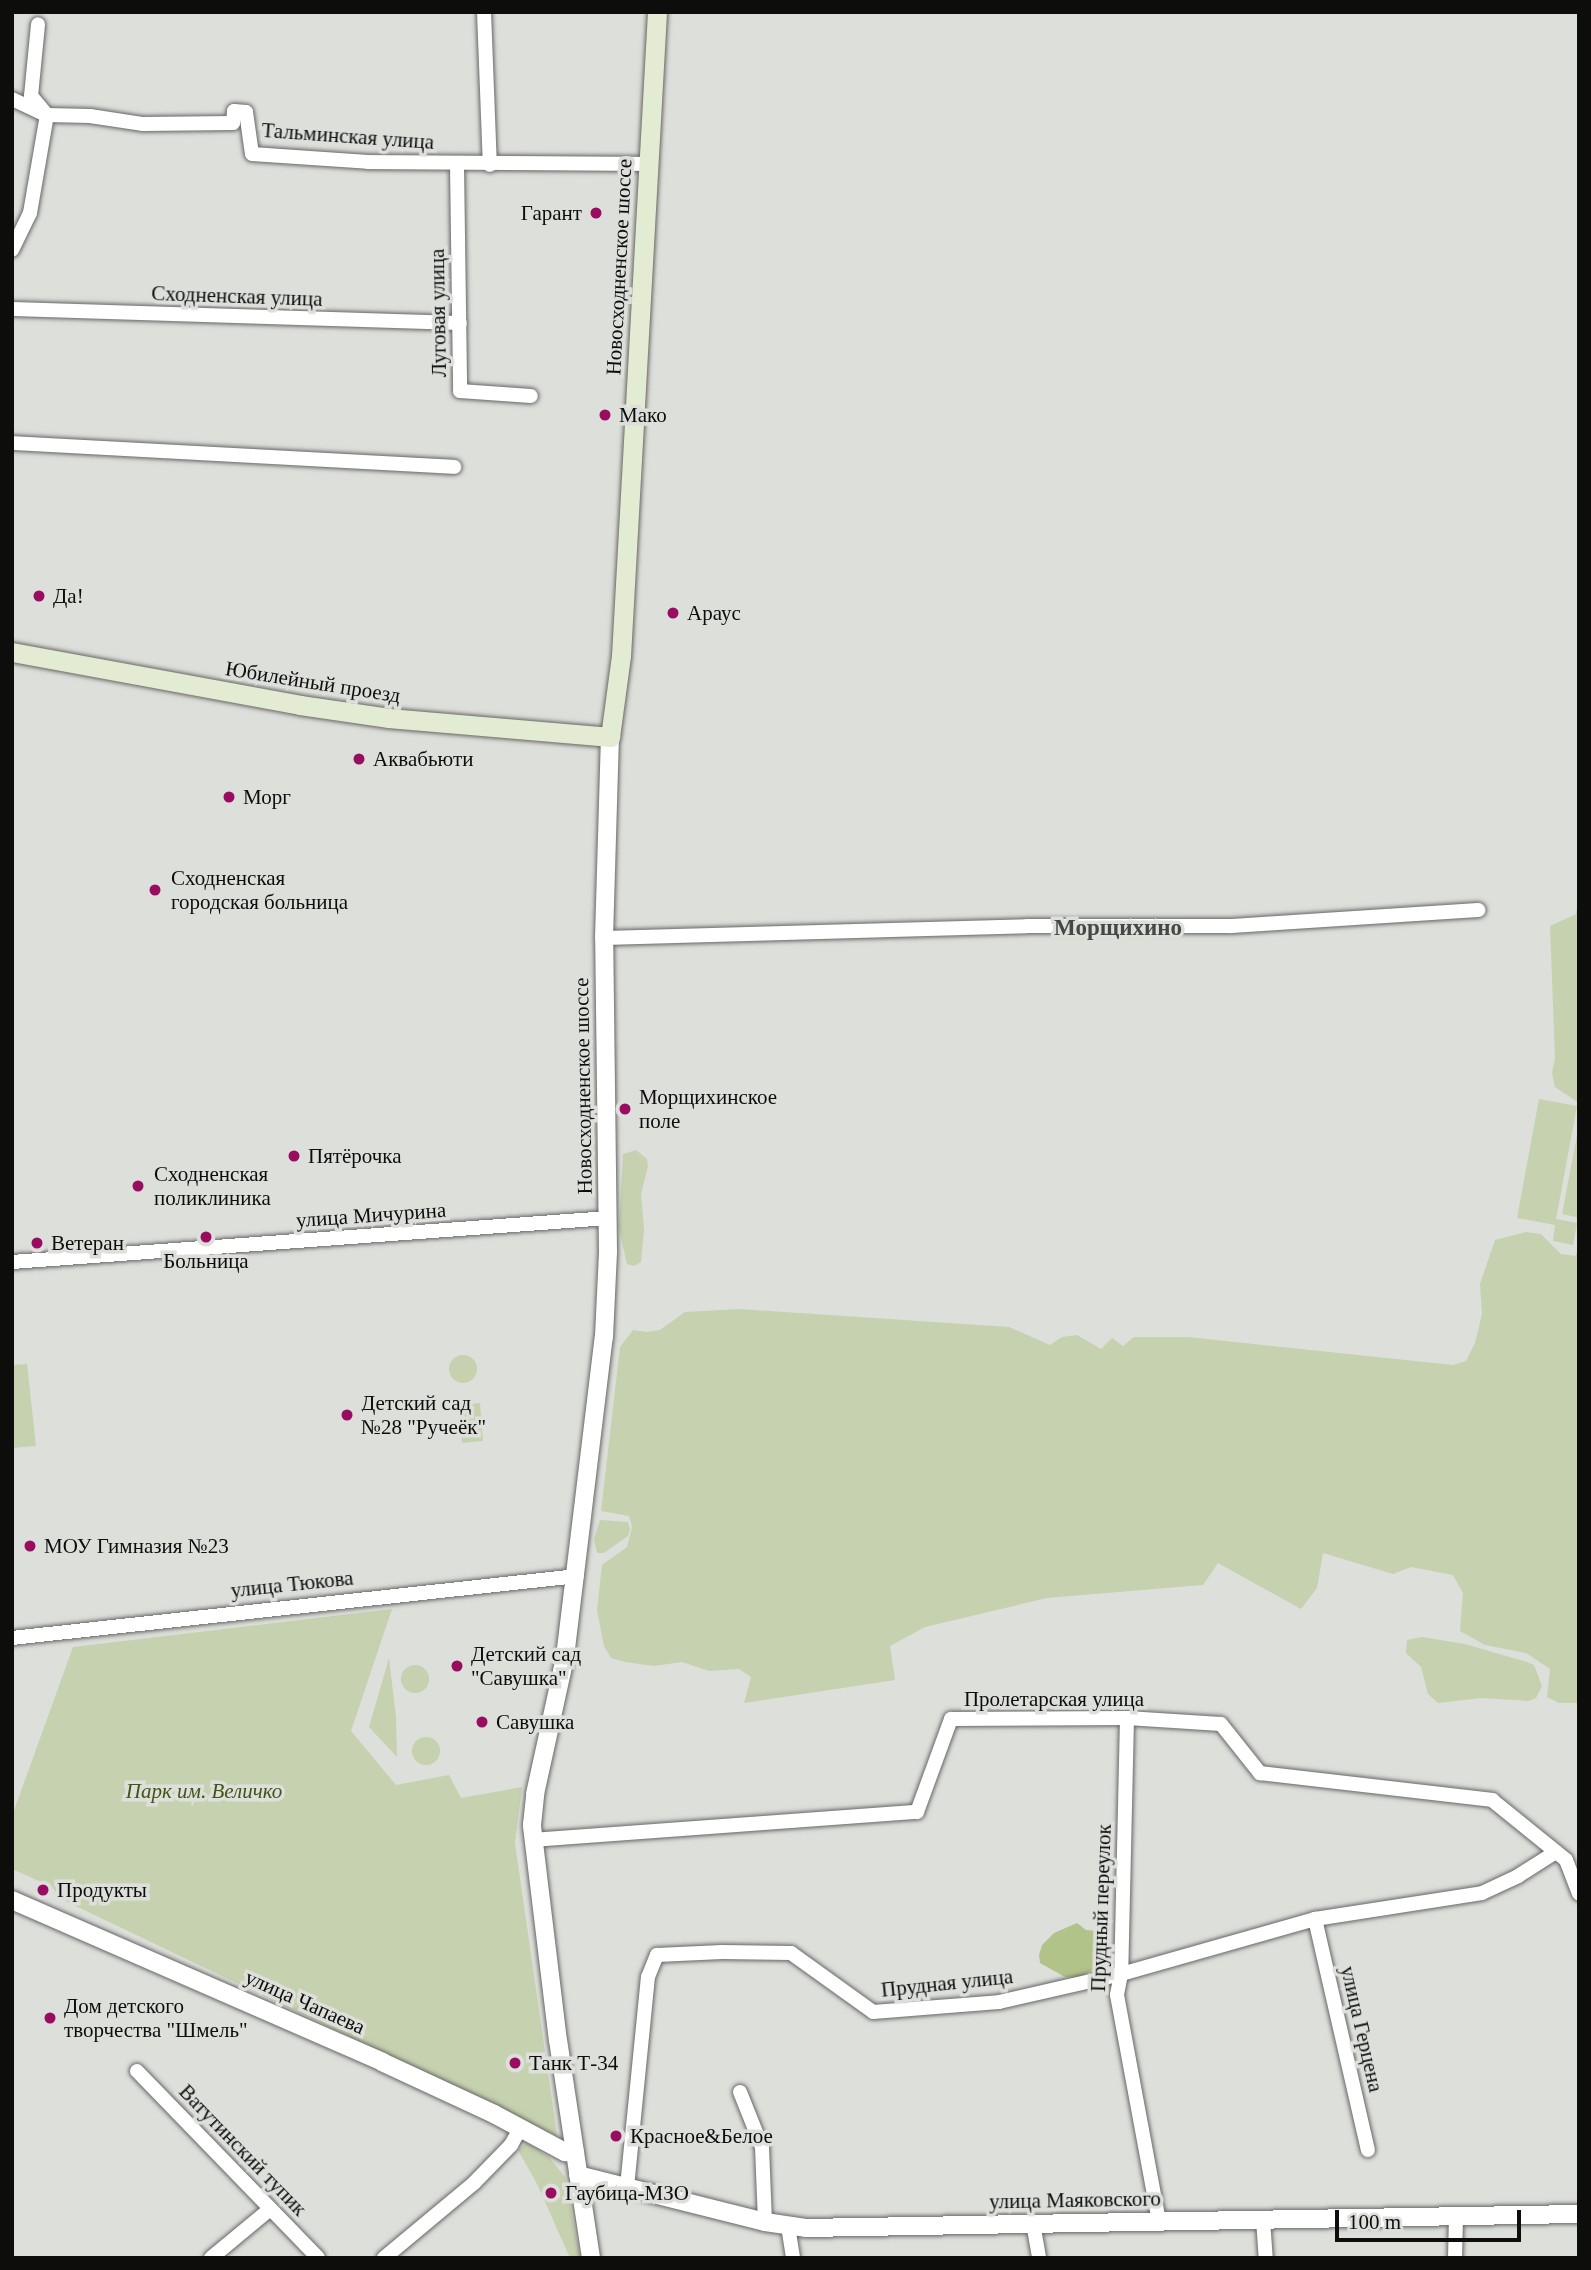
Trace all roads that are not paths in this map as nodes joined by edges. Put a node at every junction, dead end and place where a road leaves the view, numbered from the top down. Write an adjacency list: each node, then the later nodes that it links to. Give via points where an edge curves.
1 (484, 12): 8 (street)
2 (657, 12): 6 (main road, Новосходненское шоссе)
3 (37, 24): 5 (street, via 31,96)
4 (12, 99): 5 (street)
5 (47, 115): 7 (street, Тальминская улица, via 143,124 233,123 234,111 246,112 252,154); 9 (street, via 30,213)
6 (648, 164): 8 (street, Тальминская улица); 16 (main road, Новосходненское шоссе, via 621,656)
7 (457, 165): 8 (street, Тальминская улица); 11 (street, Луговая улица)
8 (490, 165)
9 (12, 250)
10 (12, 309): 11 (street, Сходненская улица)
11 (460, 323): 12 (street, Луговая улица, via 460,391)
12 (531, 396)
13 (12, 443): 14 (street)
14 (454, 467)
15 (12, 652): 16 (main road, Юбилейный проезд, via 389,718)
16 (610, 737): 18 (street, Новосходненское шоссе)
17 (1478, 910): 18 (street, via 1231,926 1027,926)
18 (604, 938): 19 (street, Новосходненское шоссе)
19 (608, 1218): 20 (street, улица Мичурина); 21 (street, Новосходненское шоссе, via 604,1338)
20 (12, 1262)
21 (577, 1576): 22 (street, улица Тюкова); 24 (street, Новосходненское шоссе, via 565,1657 532,1810)
22 (12, 1638)
23 (1127, 1718): 24 (street, Пролетарская улица, via 951,1719 917,1812); 25 (street, Пролетарская улица, via 1221,1724 1260,1773 1492,1800); 29 (street, Прудный переулок)
24 (532, 1840): 34 (street, Новосходненское шоссе)
25 (1556, 1852): 26 (street, Пролетарская улица, via 1566,1860); 28 (street, Прудная улица, via 1482,1893)
26 (1579, 1894)
27 (12, 1900): 32 (street, улица Чапаева)
28 (1315, 1919): 29 (street, Прудная улица); 33 (street, улица Герцена)
29 (1121, 1974): 36 (street, Прудная улица, via 999,2002 873,2012 791,1953 657,1955 648,1977); 41 (street, Прудный переулок, via 1117,1995)
30 (137, 2071): 37 (street, Ватутинский тупик)
31 (740, 2092): 42 (street, via 762,2147)
32 (521, 2127): 34 (street, улица Чапаева, via 565,2152); 47 (street, via 511,2145 474,2183)
33 (1368, 2150)
34 (575, 2152): 35 (street, Новосходненское шоссе)
35 (579, 2175): 36 (street, улица Маяковского); 48 (street, Новосходненское шоссе)
36 (627, 2187): 42 (street, улица Маяковского)
37 (270, 2209): 45 (street); 46 (street, Ватутинский тупик)
38 (1579, 2214): 39 (street, улица Маяковского)
39 (1456, 2216): 40 (street, улица Маяковского); 52 (street)
40 (1263, 2219): 41 (street, улица Маяковского); 51 (street)
41 (1159, 2221): 43 (street, улица Маяковского)
42 (765, 2222): 44 (street, улица Маяковского)
43 (1032, 2223): 44 (street, улица Маяковского); 50 (street)
44 (789, 2226): 49 (street)
45 (211, 2258)
46 (318, 2258)
47 (383, 2258)
48 (591, 2258)
49 (793, 2258)
50 (1040, 2258)
51 (1266, 2258)
52 (1455, 2258)

